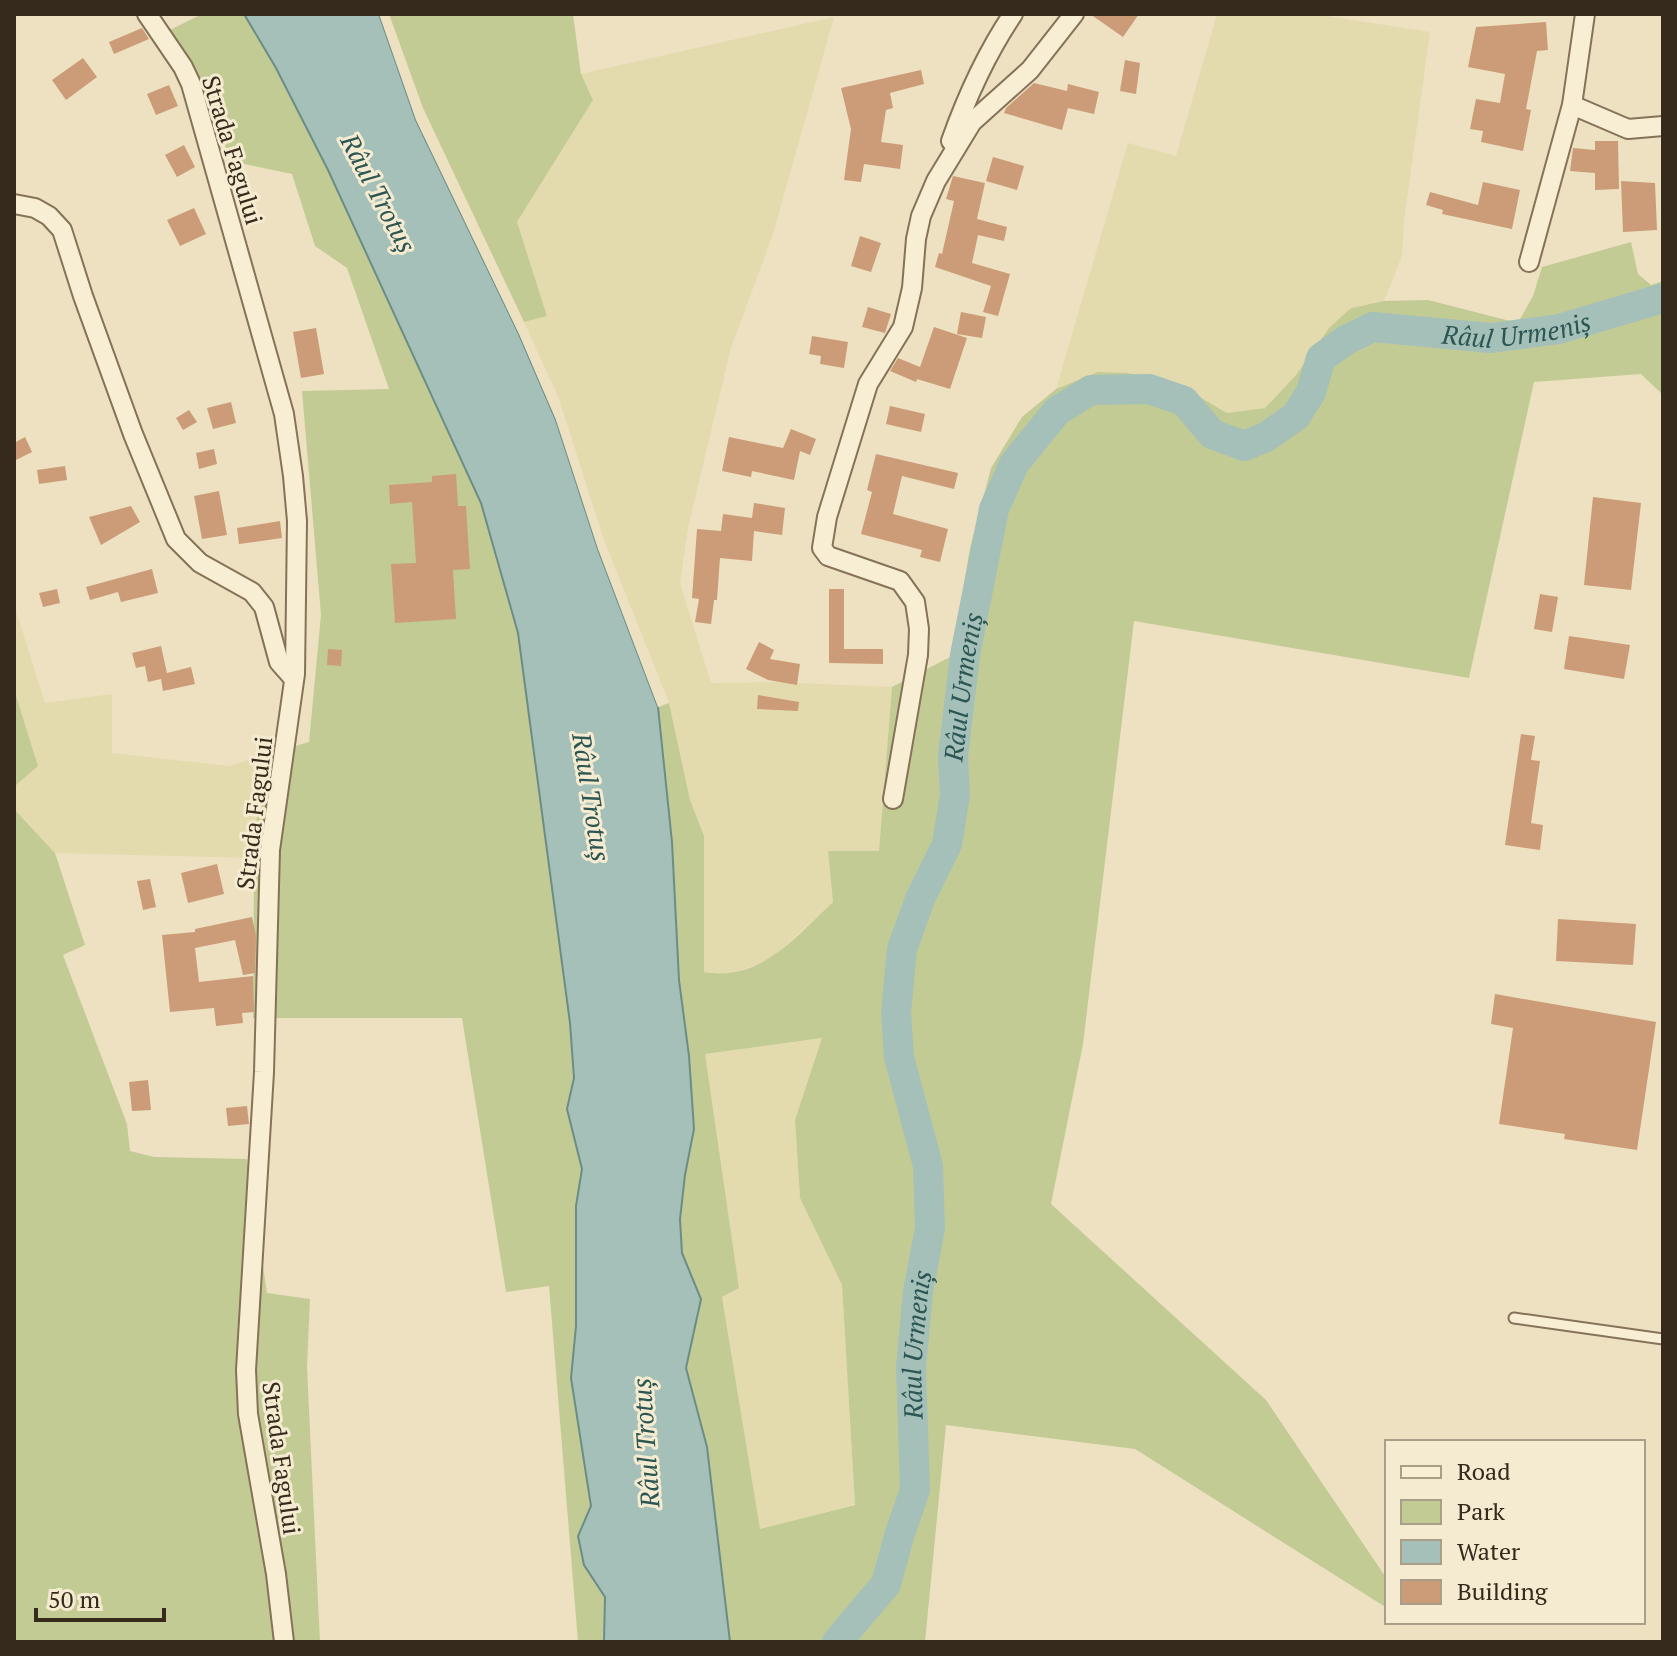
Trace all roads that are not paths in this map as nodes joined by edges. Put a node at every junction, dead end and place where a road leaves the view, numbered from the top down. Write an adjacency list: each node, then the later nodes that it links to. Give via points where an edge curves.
1 (147, 14): 10 (street, Strada Fagului, via 191,84 284,414 297,521)
2 (1013, 14): 7 (street, via 966,98)
3 (1074, 14): 7 (street, via 1030,70 972,122)
4 (1585, 14): 5 (street)
5 (1572, 105): 6 (street, via 1628,129); 9 (street)
6 (1663, 126)
7 (936, 181): 11 (street, via 919,228 903,327 868,384 822,543 828,556 900,581 915,602 918,655)
8 (14, 204): 10 (street, via 35,208 62,230 176,539 200,563 252,592 264,607 279,662)
9 (1529, 262)
10 (294, 679): 14 (street, Strada Fagului, via 270,850 264,1072 246,1370 248,1414)
11 (893, 799)
12 (1514, 1318): 13 (lane)
13 (1663, 1339)
14 (284, 1642)

